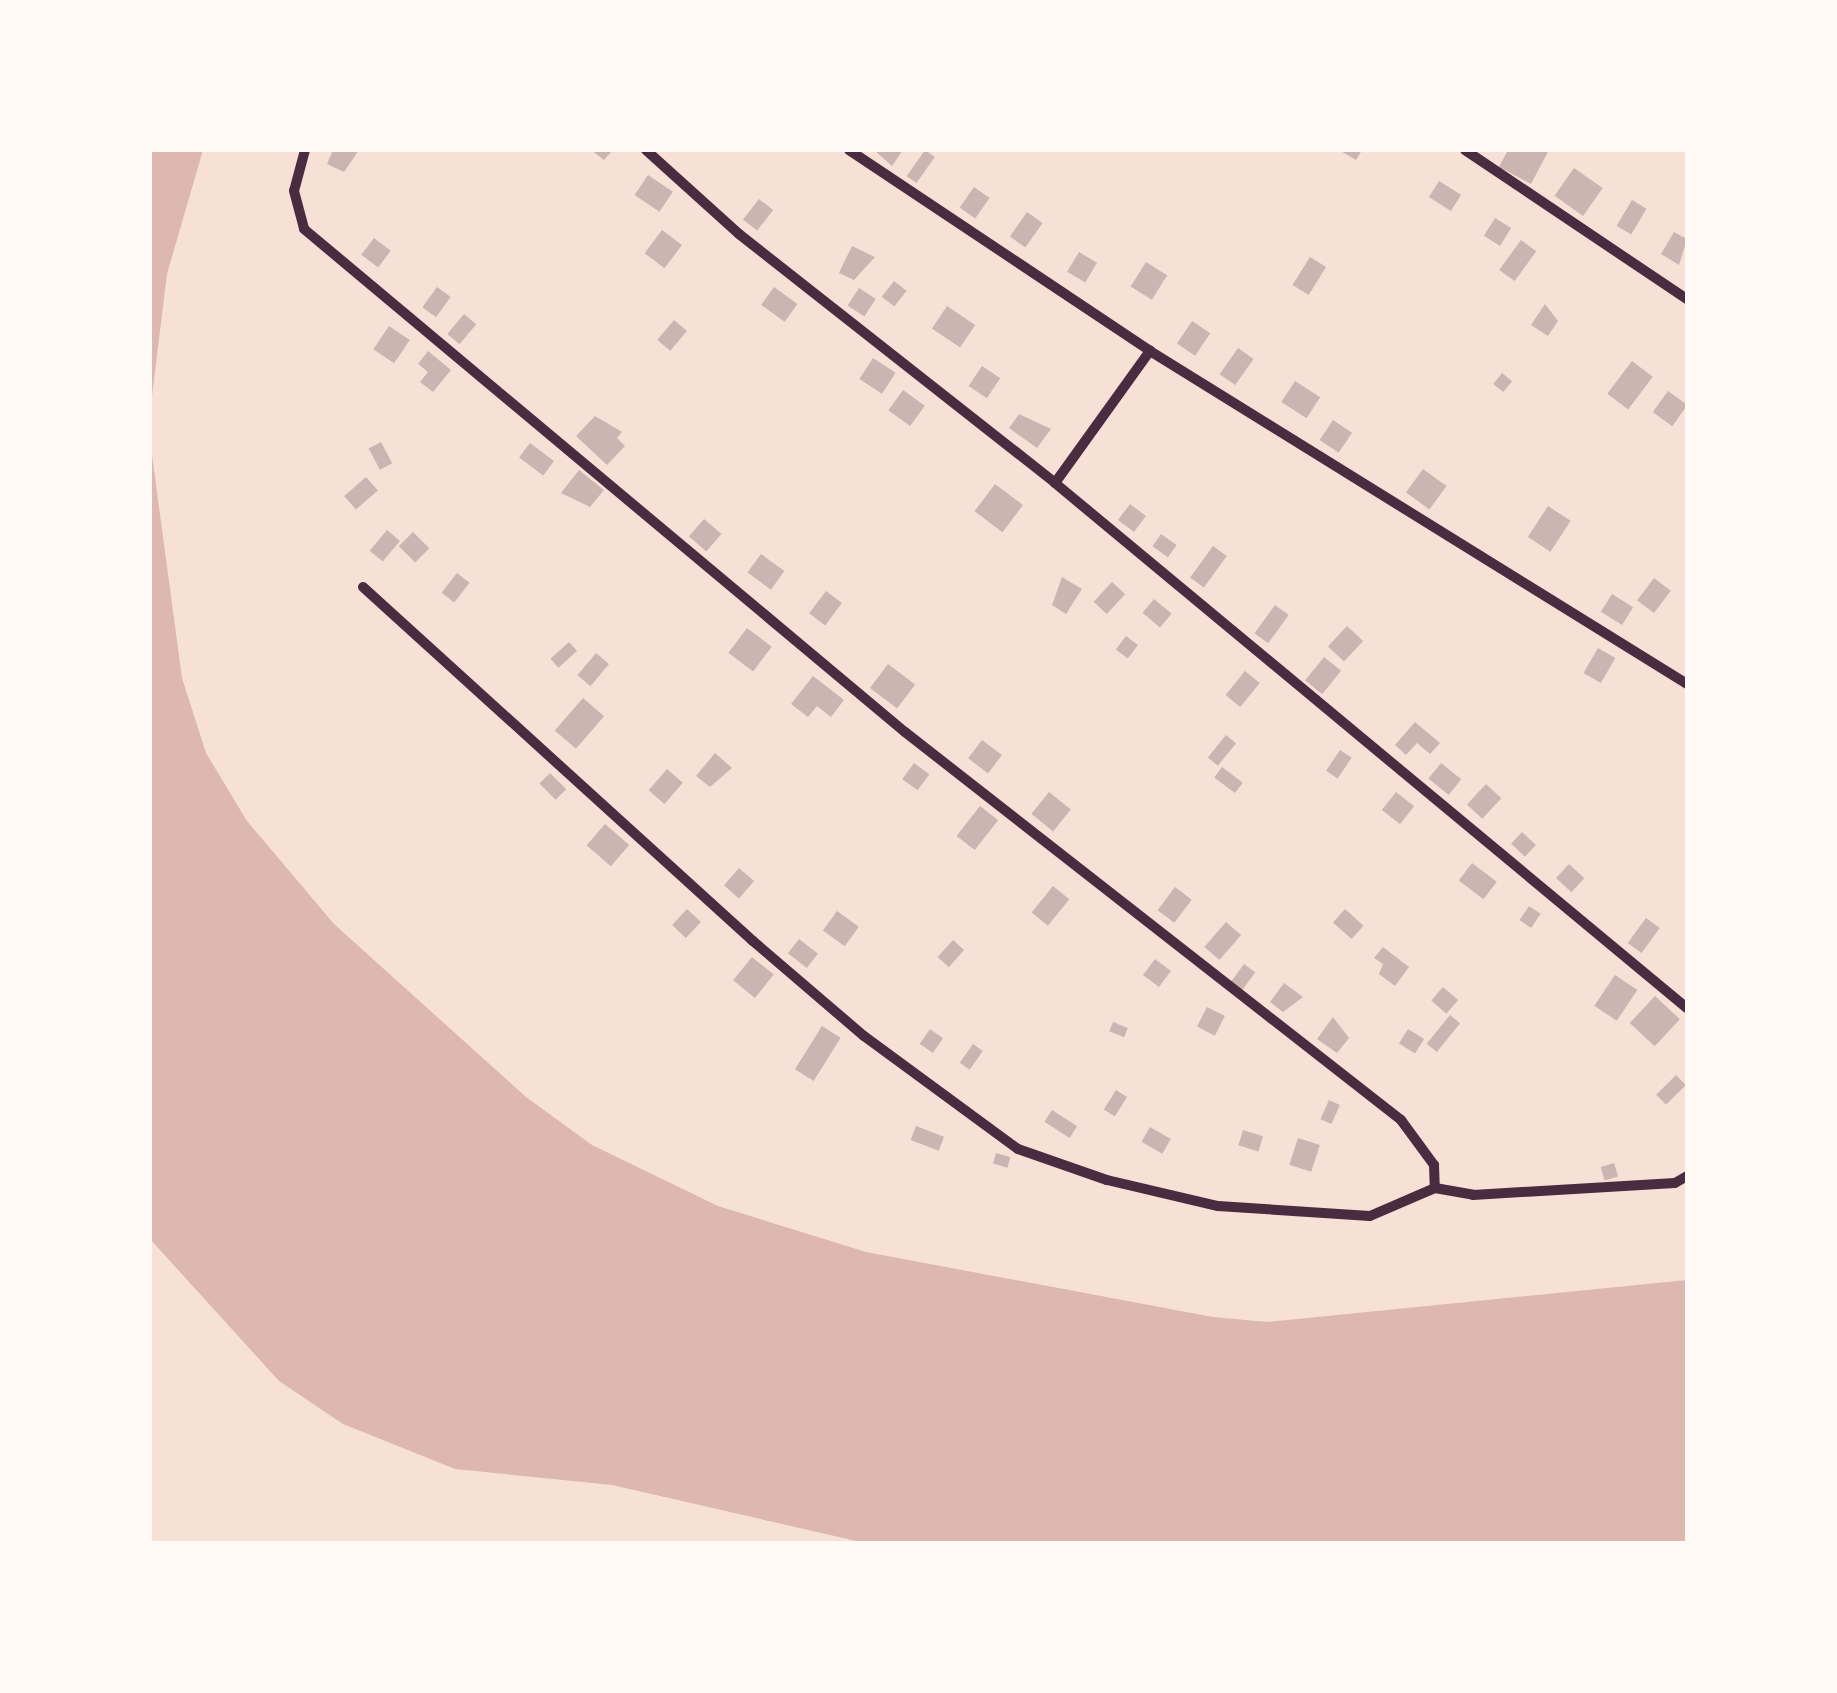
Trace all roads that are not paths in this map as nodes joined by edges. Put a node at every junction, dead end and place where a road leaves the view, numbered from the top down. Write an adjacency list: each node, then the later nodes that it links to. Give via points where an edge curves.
1 (304, 150): 12 (street, via 296,214 304,229 906,732 1401,1120 1434,1165)
2 (646, 150): 7 (street, via 739,234)
3 (849, 150): 6 (street)
4 (1465, 150): 5 (street)
5 (1687, 299)
6 (1150, 351): 7 (street); 9 (street)
7 (1055, 483): 10 (street)
8 (362, 587): 12 (street, via 808,989 1018,1150 1218,1206 1370,1216)
9 (1687, 684)
10 (1687, 1008)
11 (1687, 1176): 12 (street, via 1675,1183 1473,1196)
12 (1435, 1188)

